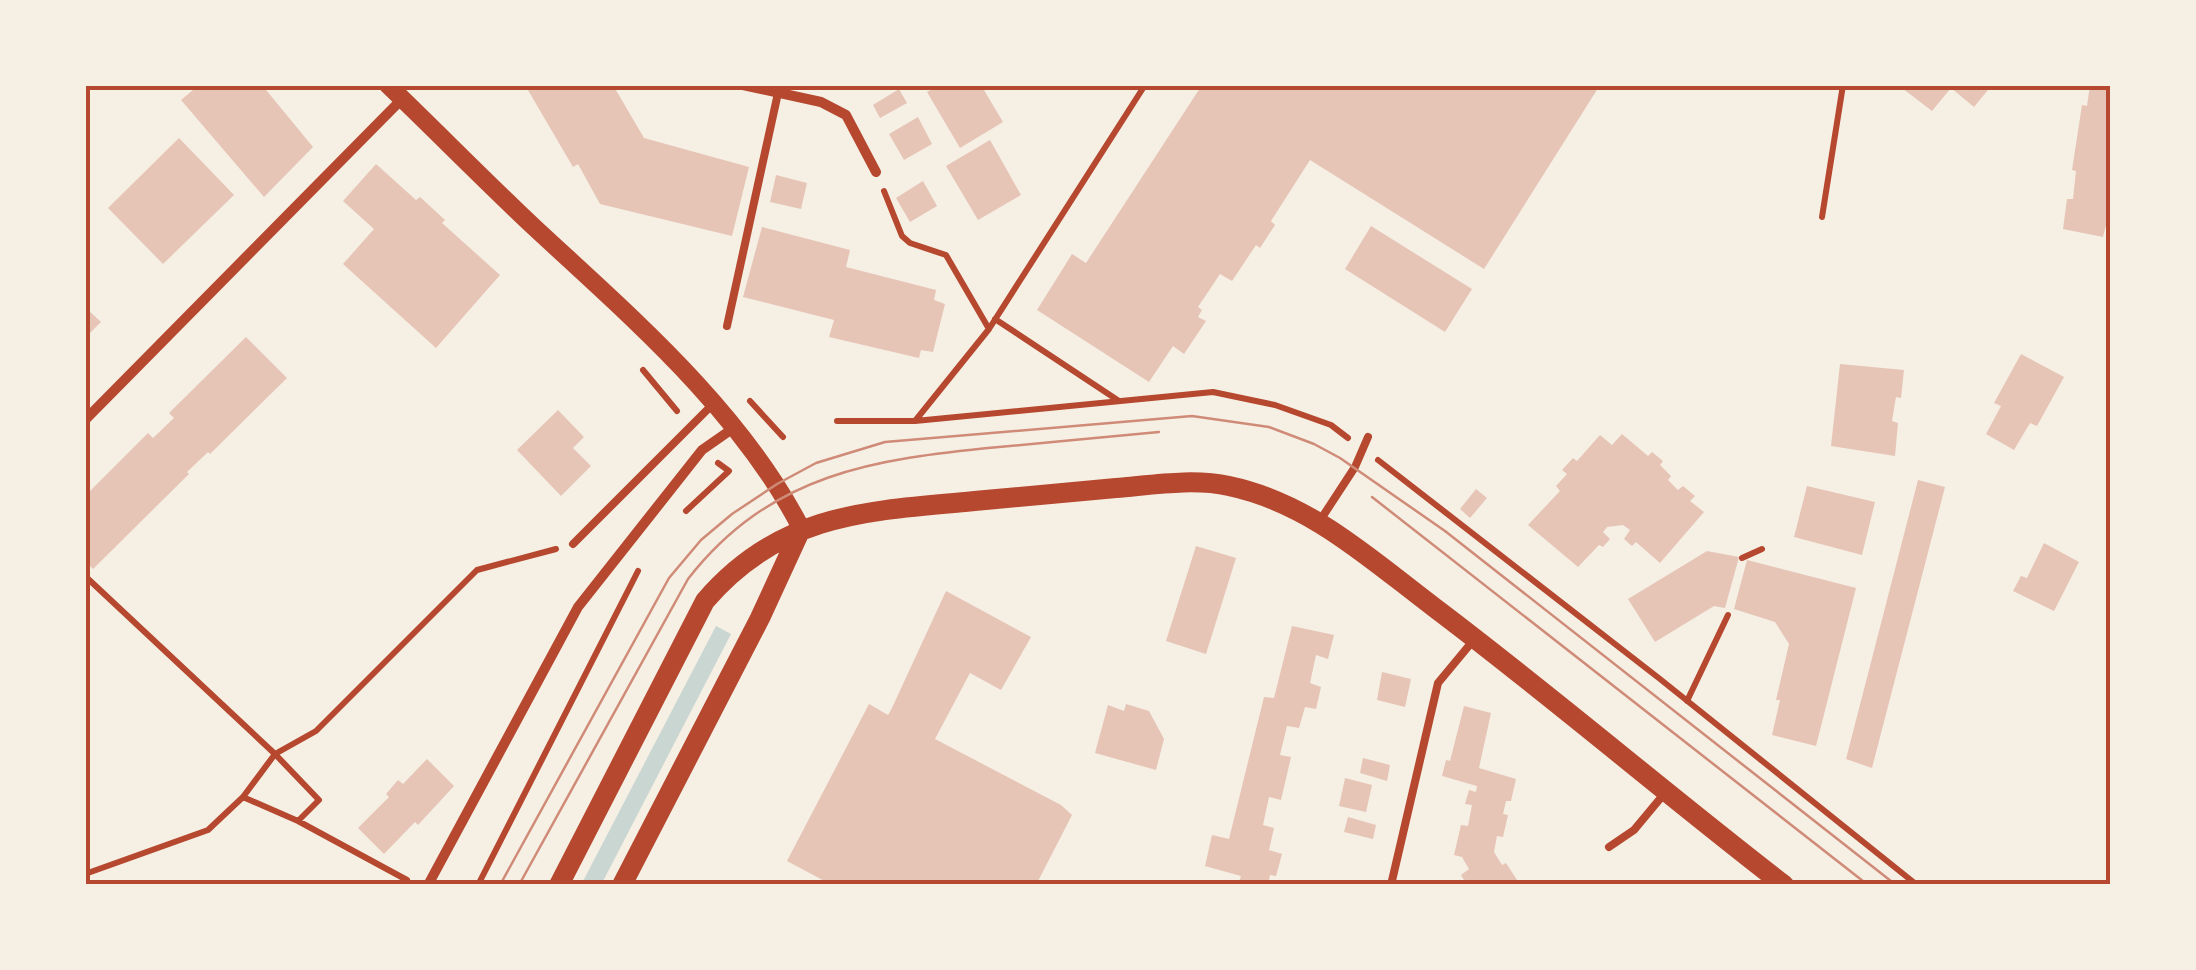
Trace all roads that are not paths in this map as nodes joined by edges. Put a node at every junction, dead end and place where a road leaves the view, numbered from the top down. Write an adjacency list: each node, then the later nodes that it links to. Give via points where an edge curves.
1 (388, 85): 4 (street)
2 (743, 85): 3 (street)
3 (778, 92): 5 (street, via 846,115); 6 (lane)
4 (402, 99): 7 (street); 8 (street)
5 (876, 172)
6 (726, 326)
7 (714, 402): 9 (street); 13 (lane)
8 (85, 420)
9 (736, 426): 12 (street); 17 (street, via 702,450 578,607)
10 (1368, 436): 11 (lane)
11 (1320, 521): 12 (main road, via 1227,485 1169,483 870,511); 14 (main road)
12 (801, 528): 18 (main road, via 726,576 706,600); 19 (main road)
13 (573, 544)
14 (1475, 638): 15 (main road); 20 (lane, via 1438,683)
15 (1667, 791): 16 (lane, via 1634,830); 21 (main road)
16 (1609, 846)
17 (428, 885)
18 (559, 885)
19 (622, 885)
20 (1391, 885)
21 (1784, 885)

